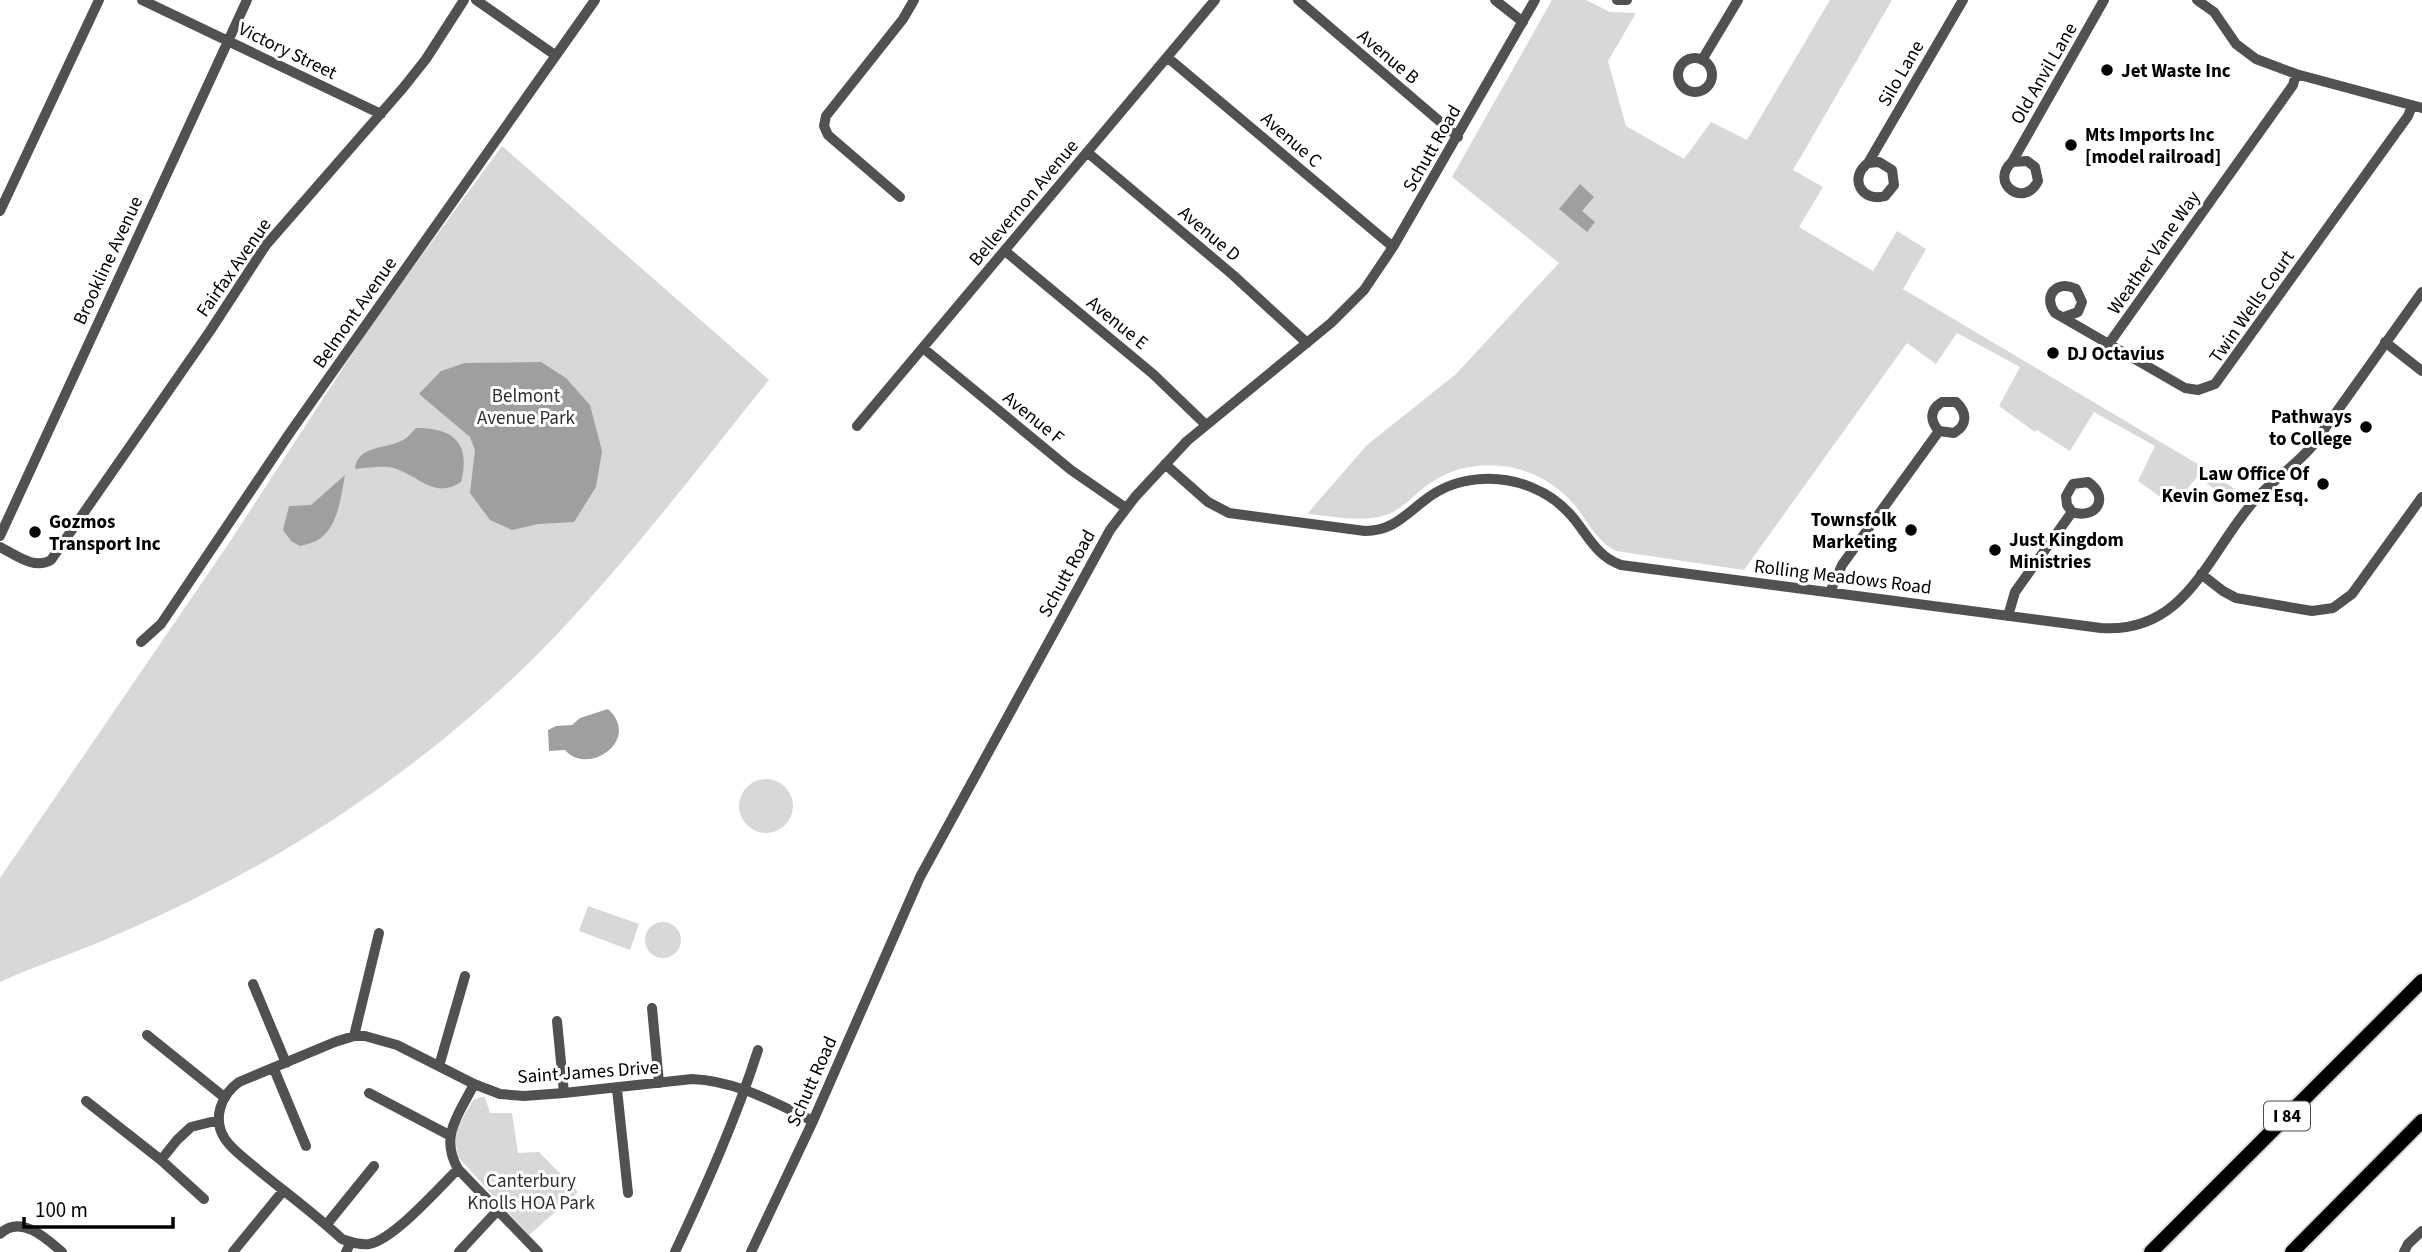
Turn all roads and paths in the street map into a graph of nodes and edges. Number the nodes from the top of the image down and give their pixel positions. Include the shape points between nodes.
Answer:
1 (99, 0) edge
2 (142, 0) edge
3 (247, 0) edge
4 (464, 0) edge
5 (476, 0) edge
6 (595, 0) edge
7 (914, 0) edge
8 (1214, 0) edge
9 (1298, 0) edge
10 (1495, 0) edge
11 (1535, 0) edge
12 (1617, 0) edge
13 (1627, 0) edge
14 (1738, 0) edge
15 (1963, 0) edge
16 (2104, 0) edge
17 (2197, 0) edge
18 (1523, 22) junction
19 (228, 40) junction
20 (555, 55) junction
21 (1167, 57) junction
22 (1702, 60) dead end
23 (2296, 74) junction
24 (2417, 107) edge
25 (381, 114) junction
26 (1458, 137) junction
27 (1087, 152) junction
28 (2012, 162) dead end
29 (1868, 163) dead end
30 (900, 197) dead end
31 (0, 211) edge
32 (1393, 247) junction
33 (1005, 251) junction
34 (2422, 292) edge
35 (2064, 317) dead end
36 (2385, 342) junction
37 (1307, 343) junction
38 (2108, 345) junction
39 (923, 348) junction
40 (2422, 371) edge
41 (1205, 424) junction
42 (857, 426) dead end
43 (1939, 431) dead end
44 (1165, 464) junction
45 (2422, 497) edge
46 (1126, 508) junction
47 (2072, 512) dead end
48 (0, 536) edge
49 (0, 547) edge
50 (2201, 574) junction
51 (1830, 592) junction
52 (2008, 616) junction
53 (141, 642) dead end
54 (379, 933) dead end
55 (465, 976) dead end
56 (2422, 981) edge
57 (253, 984) dead end
58 (652, 1008) dead end
59 (558, 1021) dead end
60 (147, 1035) dead end
61 (354, 1037) junction
62 (758, 1050) dead end
63 (286, 1063) junction
64 (439, 1066) junction
65 (274, 1069) junction
66 (659, 1083) junction
67 (474, 1084) junction
68 (617, 1089) junction
69 (746, 1089) junction
70 (369, 1093) dead end
71 (564, 1093) junction
72 (223, 1097) junction
73 (86, 1101) dead end
74 (219, 1120) junction
75 (813, 1121) junction
76 (2422, 1121) edge
77 (449, 1135) junction
78 (306, 1146) dead end
79 (161, 1160) junction
80 (374, 1166) dead end
81 (458, 1169) junction
82 (283, 1191) junction
83 (628, 1193) dead end
84 (204, 1199) dead end
85 (498, 1210) junction
86 (327, 1224) junction
87 (2422, 1231) edge
88 (0, 1234) edge
89 (349, 1247) edge
90 (62, 1252) edge
91 (233, 1252) edge
92 (459, 1252) edge
93 (538, 1252) edge
94 (675, 1252) edge
95 (751, 1252) edge
96 (2151, 1252) edge
97 (2292, 1252) edge
98 (2404, 1252) edge

1 - 31 street
2 - 19 street, Victory Street
3 - 19 street, Brookline Avenue
4 - 25 street, Fairfax Avenue via 426,59
5 - 20 street
6 - 20 street, Belmont Avenue
7 - 30 street via 826,116 824,126 828,135
8 - 21 street, Bellevernon Avenue
9 - 26 street, Avenue B
10 - 18 street
11 - 18 street, Schutt Road
12 - 13 street
14 - 22 street
15 - 29 street, Silo Lane
16 - 28 street, Old Anvil Lane
17 - 23 street via 2214,12 2242,50
18 - 26 street, Schutt Road
19 - 25 street, Victory Street
19 - 48 street, Brookline Avenue
20 - 53 street, Belmont Avenue via 161,624
21 - 27 street, Bellevernon Avenue
21 - 32 street, Avenue C
23 - 24 street
23 - 38 street, Weather Vane Way via 2266,124
24 - 38 street, Twin Wells Court via 2215,384 2198,390 2185,388
25 - 49 street, Fairfax Avenue via 266,245 51,560 34,564
26 - 32 street, Schutt Road
27 - 33 street, Bellevernon Avenue
27 - 37 street, Avenue D
32 - 37 street, Schutt Road via 1354,302
33 - 39 street, Bellevernon Avenue
33 - 41 street, Avenue E via 1153,374
34 - 36 street, Rolling Meadows Road
35 - 38 street, Twin Wells Court
36 - 40 street
36 - 50 street, Rolling Meadows Road via 2313,445 2252,503
37 - 41 street, Schutt Road
39 - 42 street, Bellevernon Avenue
39 - 46 street, Avenue F via 1071,470
41 - 44 street, Schutt Road
43 - 51 street via 1842,565
44 - 46 street, Schutt Road
44 - 51 street, Rolling Meadows Road via 1208,502 1229,513 1364,531 1392,526 1451,485 1479,479 1509,481 1537,489 1559,503 1598,551 1621,565
45 - 50 street via 2352,594 2333,608 2312,611 2236,598
46 - 75 street, Schutt Road via 1082,578 920,877
47 - 52 street via 2015,592
50 - 52 street, Rolling Meadows Road via 2171,609 2130,628
51 - 52 street, Rolling Meadows Road
54 - 61 street
55 - 64 street
56 - 96 highway, I 84
57 - 63 street
58 - 66 street
59 - 71 street
60 - 72 street
61 - 63 street
61 - 64 street, Saint James Drive via 397,1045
62 - 69 street
63 - 65 street
64 - 67 street, Saint James Drive
65 - 72 street via 239,1082
65 - 78 street
66 - 68 street, Saint James Drive
66 - 69 street, Saint James Drive via 708,1079
67 - 71 street, Saint James Drive via 500,1094
67 - 77 street
68 - 71 street, Saint James Drive
68 - 83 street
69 - 75 street, Saint James Drive
69 - 94 street
70 - 77 street
72 - 74 street
73 - 79 street
74 - 79 street via 191,1127
74 - 82 street via 224,1138
75 - 95 street, Schutt Road
76 - 97 highway
77 - 81 street
79 - 84 street
80 - 86 street
81 - 85 street
81 - 89 street via 389,1236
82 - 86 street
82 - 91 street
85 - 92 street
85 - 93 street
86 - 89 street
87 - 98 street
88 - 90 street via 19,1226 31,1229

